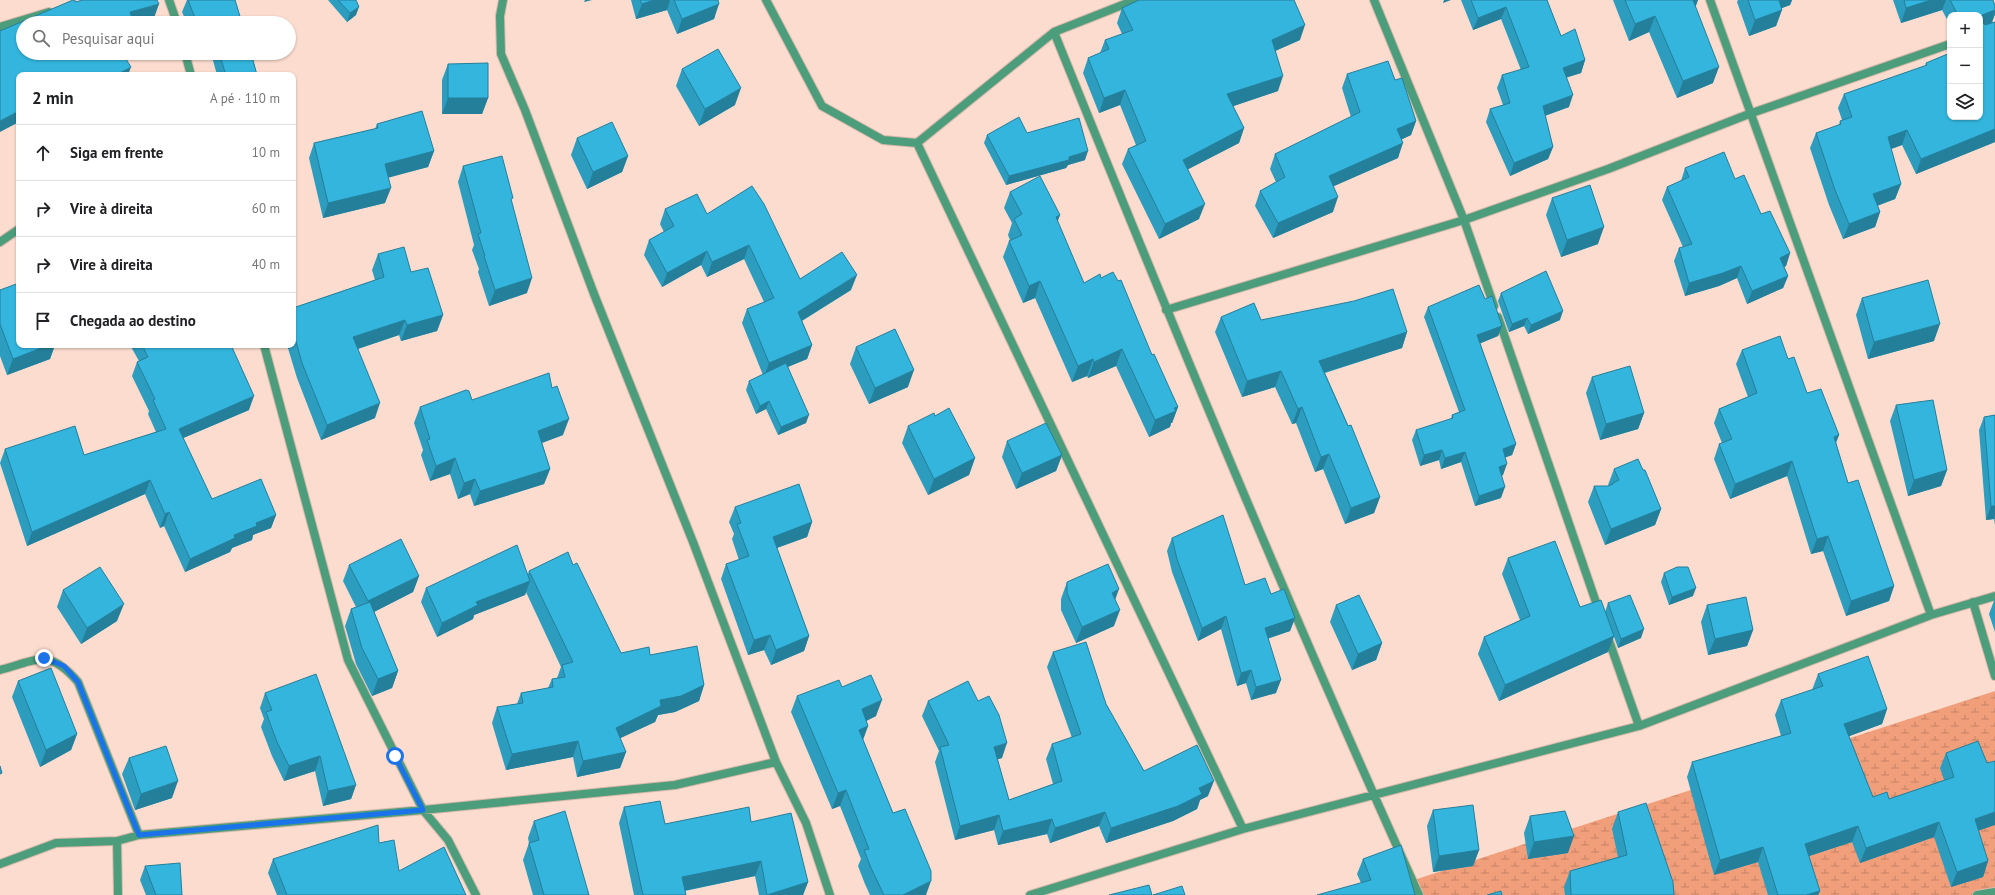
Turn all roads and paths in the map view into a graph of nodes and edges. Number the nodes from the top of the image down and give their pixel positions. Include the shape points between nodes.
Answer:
1 (169, 0) edge
2 (503, 0) edge
3 (766, 0) edge
4 (1135, 0) edge
5 (1374, 0) edge
6 (1710, 0) edge
7 (56, 9) edge
8 (34, 16) edge
9 (175, 16) edge
10 (16, 22) edge
11 (0, 27) edge
12 (1054, 32) junction
13 (1947, 45) edge
14 (187, 60) edge
15 (190, 72) edge
16 (1749, 114) junction
17 (917, 143) junction
18 (1464, 220) junction
19 (16, 230) edge
20 (0, 242) edge
21 (1166, 310) junction
22 (265, 348) edge
23 (1995, 596) edge
24 (1973, 602) junction
25 (1931, 615) junction
26 (0, 670) edge
27 (1995, 676) edge
28 (1639, 726) junction
29 (776, 762) junction
30 (1374, 795) junction
31 (423, 810) junction
32 (1243, 829) junction
33 (139, 835) junction
34 (117, 841) junction
35 (0, 864) edge
36 (1995, 892) edge
37 (118, 895) edge
38 (476, 895) edge
39 (830, 895) edge
40 (1030, 895) edge
41 (1419, 895) edge
42 (1977, 895) edge

1 - 9 street
2 - 29 street via 500,16 501,54 526,110 594,294 693,542
3 - 17 street via 822,106 883,140
4 - 12 street
5 - 18 street
6 - 16 street
7 - 8 street
10 - 11 street
12 - 17 street
12 - 21 street
13 - 16 street
14 - 15 street
16 - 18 street via 1608,169
16 - 25 street
17 - 32 street
18 - 21 street
18 - 28 street
19 - 20 street
21 - 30 street
22 - 31 street via 348,660
23 - 24 street
24 - 25 street
24 - 27 street
25 - 28 street
26 - 33 street via 44,658 64,666 69,671 78,682
28 - 30 street
29 - 31 street via 675,785
29 - 39 street via 806,823
30 - 32 street
30 - 41 street
31 - 33 street
31 - 38 street via 448,840
32 - 40 street
33 - 34 street
34 - 35 street via 56,843
34 - 37 street
36 - 42 street

